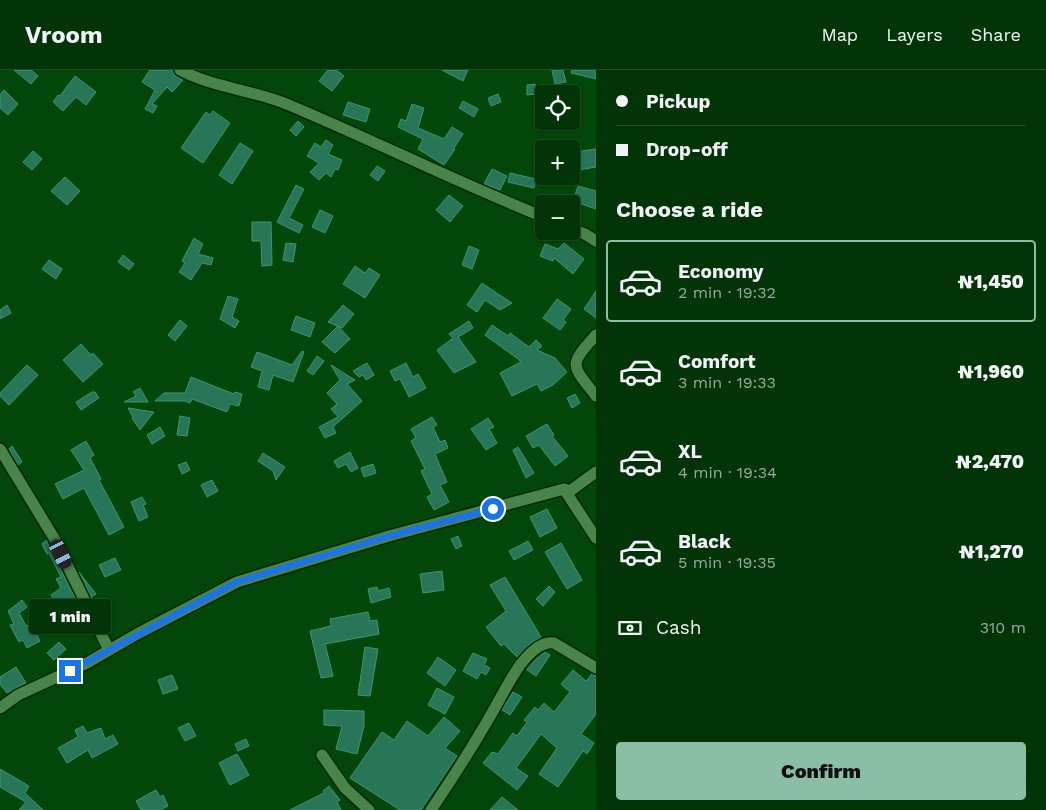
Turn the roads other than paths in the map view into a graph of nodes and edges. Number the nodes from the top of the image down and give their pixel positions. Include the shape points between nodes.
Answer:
1 (180, 70) edge
2 (535, 214) edge
3 (580, 232) edge
4 (596, 241) edge
5 (596, 335) edge
6 (596, 396) edge
7 (0, 449) edge
8 (596, 472) edge
9 (564, 489) junction
10 (596, 538) edge
11 (110, 650) junction
12 (596, 668) edge
13 (0, 708) edge
14 (322, 755) dead end
15 (369, 810) edge
16 (431, 810) edge

1 - 2 street via 196,78 287,104
3 - 4 street
5 - 6 street via 578,355 576,363 577,372
7 - 11 street via 54,538
8 - 9 street via 570,491
9 - 10 street
9 - 11 street via 389,536 237,582
11 - 13 street via 18,695
12 - 16 street via 554,643 542,644 521,664 465,760
14 - 15 street via 345,788

